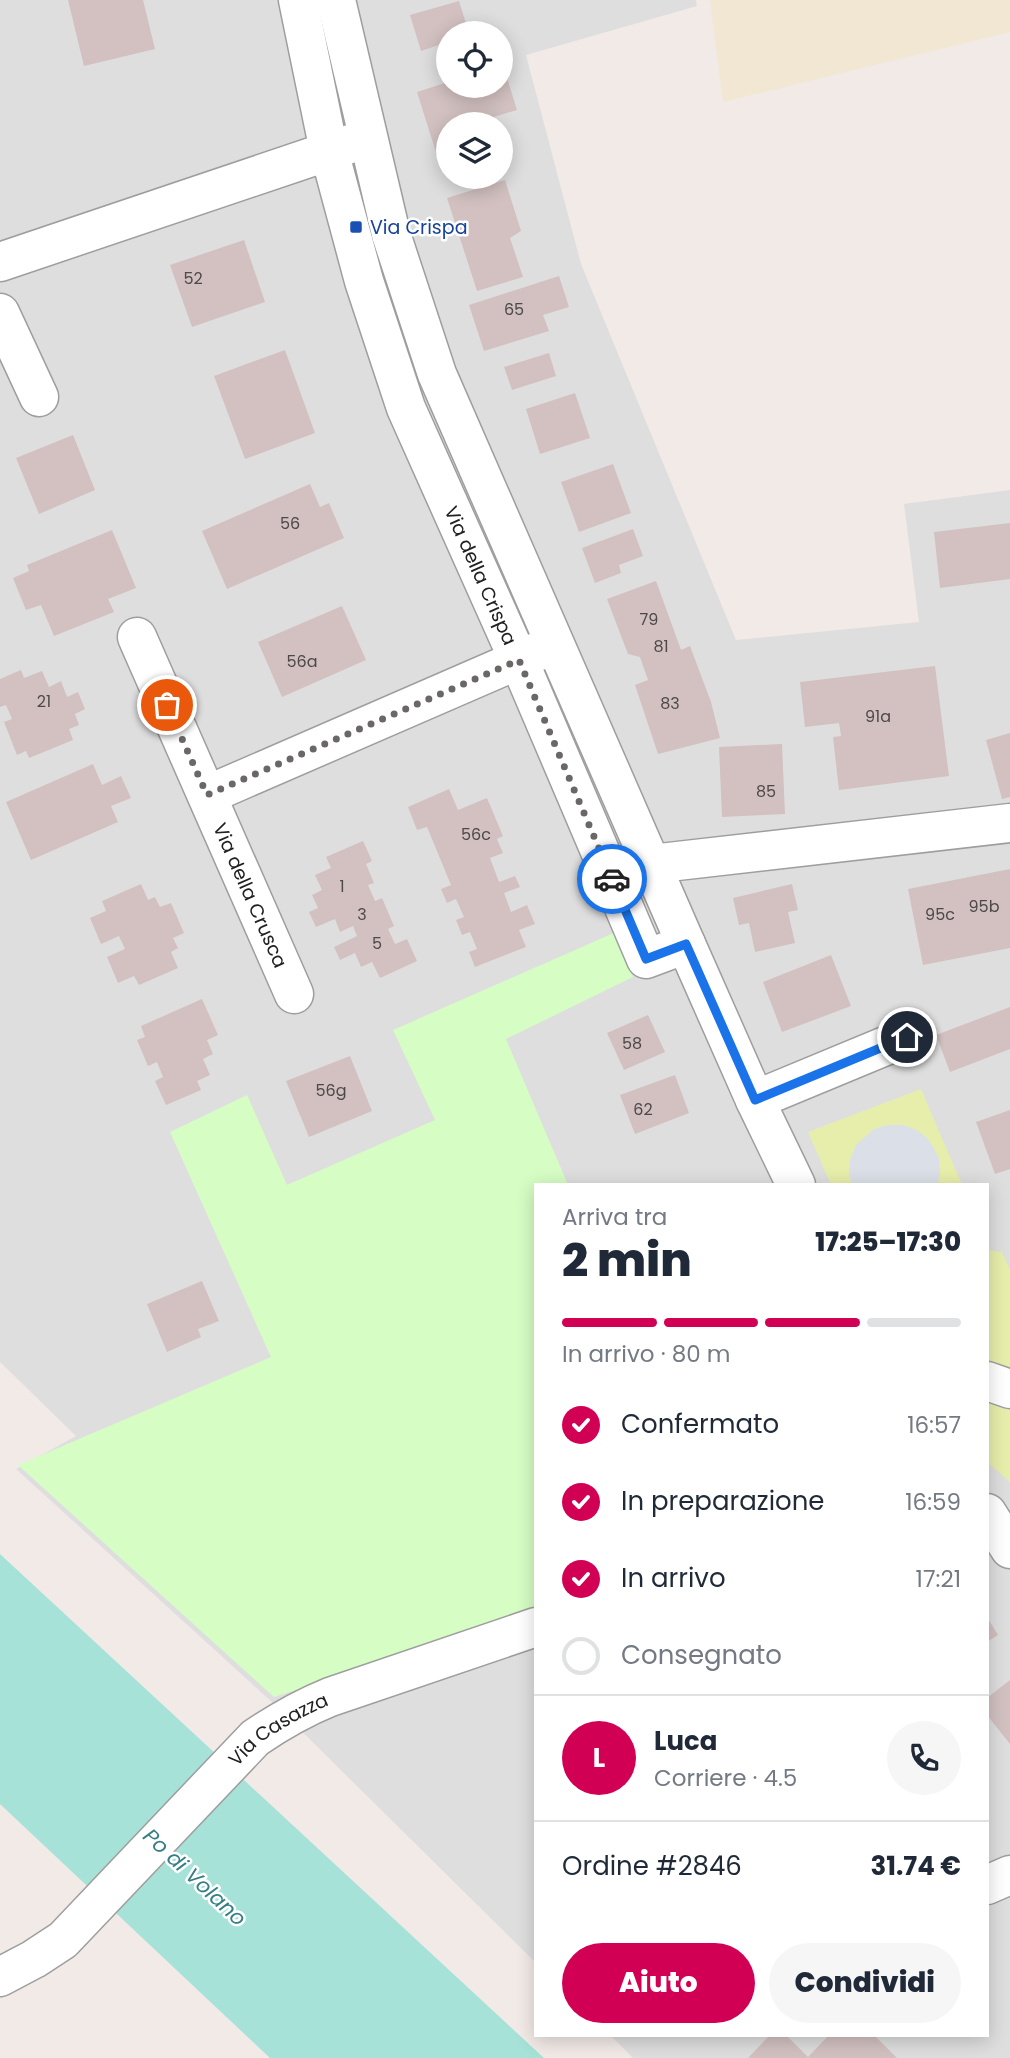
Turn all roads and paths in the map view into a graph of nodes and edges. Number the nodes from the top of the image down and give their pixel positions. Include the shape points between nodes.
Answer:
1 (318, 6) edge
2 (368, 138) junction
3 (329, 151) junction
4 (0, 262) edge
5 (402, 267) junction
6 (364, 281) junction
7 (0, 313) edge
8 (39, 397) dead end
9 (453, 410) junction
10 (413, 425) junction
11 (137, 637) dead end
12 (555, 643) junction
13 (519, 660) junction
14 (207, 795) junction
15 (1010, 823) edge
16 (651, 864) junction
17 (613, 880) junction
18 (686, 944) junction
19 (294, 994) dead end
20 (907, 1037) dead end
21 (755, 1100) junction
22 (795, 1183) edge
23 (989, 1382) edge
24 (1010, 1389) edge
25 (534, 1628) edge
26 (1010, 1875) edge
27 (989, 1884) edge
28 (0, 1977) edge

1 - 2 street, Via della Crispa
1 - 3 street, Via della Crispa
2 - 3 street
2 - 5 street, Via della Crispa
3 - 4 street
3 - 6 street, Via della Crispa
5 - 6 street
5 - 9 street, Via della Crispa
6 - 10 street, Via della Crispa
7 - 8 street
9 - 10 street
9 - 12 street, Via della Crispa
10 - 13 street, Via della Crispa
11 - 14 street, Via della Crusca
12 - 13 street
12 - 16 street, Via della Crispa
13 - 14 street
13 - 17 street, Via della Crispa
14 - 19 street, Via della Crusca
15 - 16 street
16 - 17 street
16 - 18 street, Via della Crispa
17 - 18 street, Via della Crispa via 646,959
18 - 21 street, Via della Crispa
20 - 21 street
21 - 22 street, Via della Crispa
23 - 24 street
25 - 28 street, Via Casazza via 310,1705 255,1738 80,1924 46,1952
26 - 27 street

